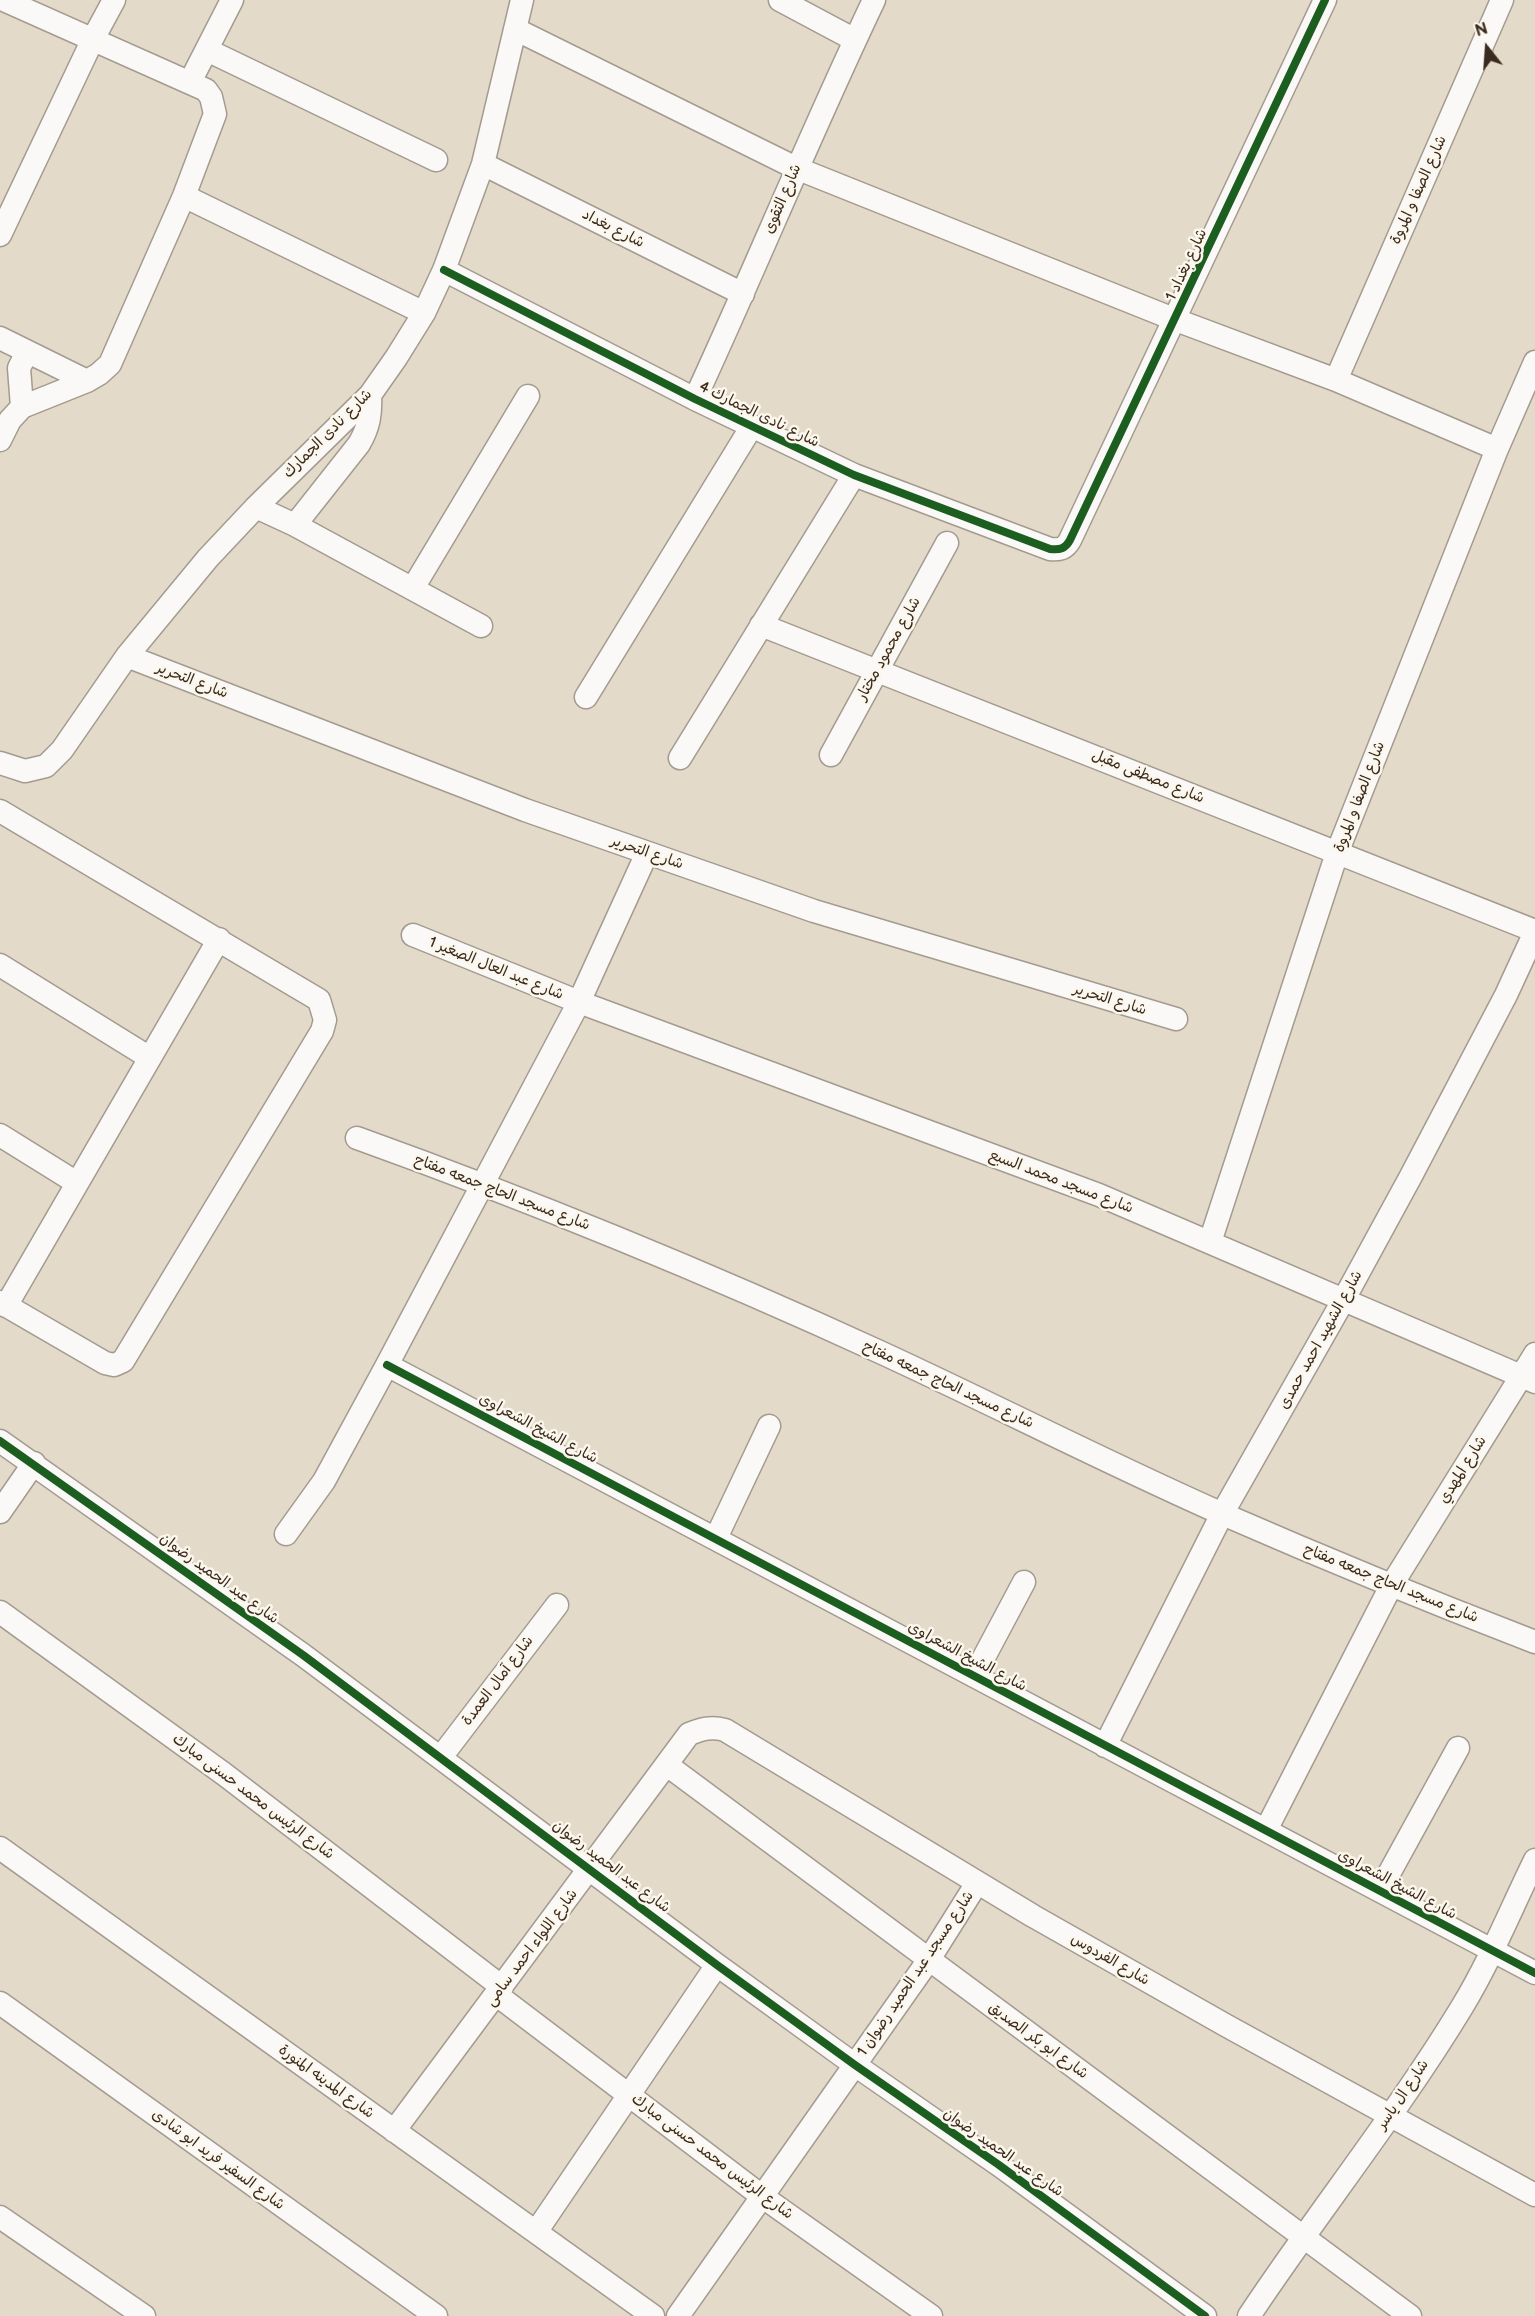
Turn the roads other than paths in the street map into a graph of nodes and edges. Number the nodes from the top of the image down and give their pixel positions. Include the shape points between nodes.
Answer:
1 (4, 0) edge
2 (114, 0) edge
3 (232, 0) edge
4 (522, 0) edge
5 (780, 0) edge
6 (874, 0) edge
7 (1325, 0) edge
8 (1502, 0) edge
9 (0, 8) edge
10 (515, 29) junction
11 (93, 39) junction
12 (855, 40) junction
13 (207, 50) junction
14 (190, 82) junction
15 (436, 160) dead end
16 (483, 164) junction
17 (796, 168) junction
18 (184, 195) junction
19 (0, 235) edge
20 (444, 270) junction
21 (743, 294) junction
22 (424, 313) junction
23 (1176, 320) junction
24 (0, 338) edge
25 (27, 352) junction
26 (1535, 362) edge
27 (1336, 380) junction
28 (87, 381) junction
29 (370, 395) junction
30 (528, 396) dead end
31 (695, 399) junction
32 (22, 407) junction
33 (752, 426) junction
34 (0, 440) edge
35 (1497, 449) junction
36 (854, 475) junction
37 (256, 507) junction
38 (295, 525) junction
39 (1070, 540) joint
40 (947, 543) dead end
41 (413, 588) junction
42 (761, 625) junction
43 (481, 626) dead end
44 (127, 656) junction
45 (878, 670) junction
46 (586, 697) dead end
47 (831, 755) dead end
48 (680, 758) dead end
49 (0, 763) edge
50 (0, 811) edge
51 (647, 853) junction
52 (1338, 853) junction
53 (1535, 932) edge
54 (413, 935) dead end
55 (219, 939) junction
56 (0, 965) edge
57 (579, 1002) junction
58 (1176, 1019) dead end
59 (150, 1058) junction
60 (0, 1135) edge
61 (357, 1138) dead end
62 (77, 1183) junction
63 (483, 1183) junction
64 (1210, 1242) junction
65 (1344, 1299) junction
66 (3, 1304) edge
67 (1535, 1354) edge
68 (387, 1365) junction
69 (1528, 1379) edge
70 (769, 1426) dead end
71 (0, 1441) edge
72 (34, 1463) junction
73 (0, 1512) edge
74 (1222, 1514) junction
75 (286, 1534) dead end
76 (716, 1538) junction
77 (1024, 1582) dead end
78 (1391, 1586) junction
79 (557, 1605) dead end
80 (0, 1612) edge
81 (1535, 1642) edge
82 (974, 1676) junction
83 (689, 1734) joint
84 (1105, 1746) junction
85 (1458, 1748) dead end
86 (441, 1756) junction
87 (667, 1765) junction
88 (1266, 1830) junction
89 (0, 1848) edge
90 (1535, 1860) edge
91 (591, 1869) junction
92 (977, 1883) junction
93 (1380, 1890) junction
94 (1491, 1951) junction
95 (928, 1961) junction
96 (717, 1965) junction
97 (1535, 1973) edge
98 (499, 1991) junction
99 (0, 2003) edge
100 (855, 2065) junction
101 (630, 2096) junction
102 (1390, 2116) junction
103 (394, 2131) junction
104 (1535, 2195) edge
105 (762, 2197) junction
106 (0, 2217) edge
107 (536, 2232) junction
108 (1303, 2236) junction
109 (144, 2316) edge
110 (436, 2316) edge
111 (653, 2316) edge
112 (678, 2316) edge
113 (931, 2316) edge
114 (1205, 2316) edge
115 (1249, 2316) edge
116 (1410, 2316) edge

1 - 9 street
1 - 11 street
2 - 11 street
3 - 13 street
4 - 10 street, شارع نادى الجمارك
5 - 12 street
6 - 12 street, شارع التقوى
7 - 23 street, شارع بغداد 1
8 - 27 street, شارع الصفا و المروة
10 - 16 street, شارع نادى الجمارك
10 - 17 street
11 - 14 street
11 - 19 street
12 - 17 street, شارع التقوى
13 - 14 street
13 - 15 street
14 - 18 street via 206,90 215,114
16 - 20 street, شارع نادى الجمارك
16 - 21 street, شارع بغداد
17 - 21 street, شارع التقوى
17 - 23 street
18 - 22 street
18 - 28 street via 117,351 105,369
20 - 22 street, شارع نادى الجمارك
20 - 31 street, شارع نادى الجمارك 4
21 - 31 street, شارع التقوى
22 - 29 street, شارع نادى الجمارك
23 - 27 street
23 - 39 street, شارع بغداد 1
24 - 25 street
25 - 28 street
25 - 32 street via 19,368
26 - 35 street, شارع الصفا و المروة
27 - 35 street
28 - 32 street
29 - 37 street, شارع نادى الجمارك
29 - 38 street via 371,415 359,444
30 - 41 street
31 - 33 street, شارع نادى الجمارك 4
32 - 34 street
33 - 36 street, شارع نادى الجمارك 4
33 - 46 street
35 - 52 street, شارع الصفا و المروة
36 - 39 street, شارع نادى الجمارك 4 via 1050,549 1065,547
36 - 42 street
37 - 38 street
37 - 44 street, شارع نادى الجمارك
38 - 41 street
40 - 45 street, شارع محمود مختار
41 - 43 street
42 - 45 street, شارع مصطفى مقبل
42 - 48 street
44 - 49 street, شارع نادى الجمارك via 62,750 46,766 25,771
44 - 51 street, شارع التحرير via 525,810
45 - 47 street, شارع محمود مختار
45 - 52 street, شارع مصطفى مقبل
50 - 55 street
51 - 57 street
51 - 58 street, شارع التحرير via 814,911
52 - 53 street, شارع مصطفى مقبل
52 - 64 street, شارع الصفا و المروة
53 - 65 street, شارع الشهيد احمد حمدى via 1506,995
54 - 57 street, شارع عبد العال الصغير 1
55 - 59 street
55 - 66 street via 319,1000 325,1020 322,1031 123,1361 105,1364
56 - 59 street
57 - 63 street
57 - 64 street, شارع مسجد محمد السبع via 1099,1195
59 - 62 street
60 - 62 street
61 - 63 street, شارع مسجد الحاج جمعه مفتاح
62 - 66 street
63 - 68 street
63 - 74 street, شارع مسجد الحاج جمعه مفتاح via 882,1353
64 - 65 street, شارع مسجد محمد السبع
65 - 69 street, شارع مسجد محمد السبع
65 - 74 street, شارع الشهيد احمد حمدى
67 - 69 street, شارع المهدي
68 - 75 street via 324,1481
68 - 76 street, شارع الشيخ الشعراوى
69 - 78 street, شارع المهدي
70 - 76 street
71 - 72 street, شارع عبد الحميد رضوان
72 - 73 street
72 - 86 street, شارع عبد الحميد رضوان
74 - 78 street, شارع مسجد الحاج جمعه مفتاح
74 - 84 street, شارع الشهيد احمد حمدى
76 - 82 street, شارع الشيخ الشعراوى
77 - 82 street
78 - 81 street, شارع مسجد الحاج جمعه مفتاح
78 - 88 street
79 - 86 street, شارع آمال العمدة
80 - 98 street, شارع الرئيس محمد حسنى مبارك via 224,1774
82 - 84 street, شارع الشيخ الشعراوى
83 - 87 street, شارع اللواء احمد سامى
83 - 92 street, شارع الفردوس via 703,1728 725,1730
84 - 88 street, شارع الشيخ الشعراوى
85 - 93 street
86 - 91 street, شارع عبد الحميد رضوان
87 - 91 street, شارع اللواء احمد سامى
87 - 95 street, شارع ابو بكر الصديق
88 - 93 street, شارع الشيخ الشعراوى
89 - 103 street, شارع المدينه المنورة
90 - 94 street, شارع ال ياسر
91 - 96 street, شارع عبد الحميد رضوان
91 - 98 street, شارع اللواء احمد سامى
92 - 95 street, شارع مسجد عبد الحميد رضوان 1
92 - 102 street, شارع الفردوس
93 - 94 street, شارع الشيخ الشعراوى
94 - 97 street, شارع الشيخ الشعراوى
94 - 102 street, شارع ال ياسر via 1462,2006
95 - 100 street, شارع مسجد عبد الحميد رضوان 1
95 - 108 street, شارع ابو بكر الصديق
96 - 100 street, شارع عبد الحميد رضوان
96 - 101 street
98 - 101 street, شارع الرئيس محمد حسنى مبارك
98 - 103 street, شارع اللواء احمد سامى
99 - 110 street, شارع السفير فريد ابو شادى
100 - 105 street, شارع مسجد عبد الحميد رضوان 1
100 - 114 street, شارع عبد الحميد رضوان
101 - 105 street, شارع الرئيس محمد حسنى مبارك
101 - 107 street
102 - 104 street, شارع الفردوس
102 - 108 street, شارع ال ياسر
103 - 107 street, شارع المدينه المنورة
105 - 112 street, شارع مسجد عبد الحميد رضوان 1
105 - 113 street, شارع الرئيس محمد حسنى مبارك
106 - 109 street
107 - 111 street, شارع المدينه المنورة
108 - 115 street, شارع ال ياسر
108 - 116 street, شارع ابو بكر الصديق

